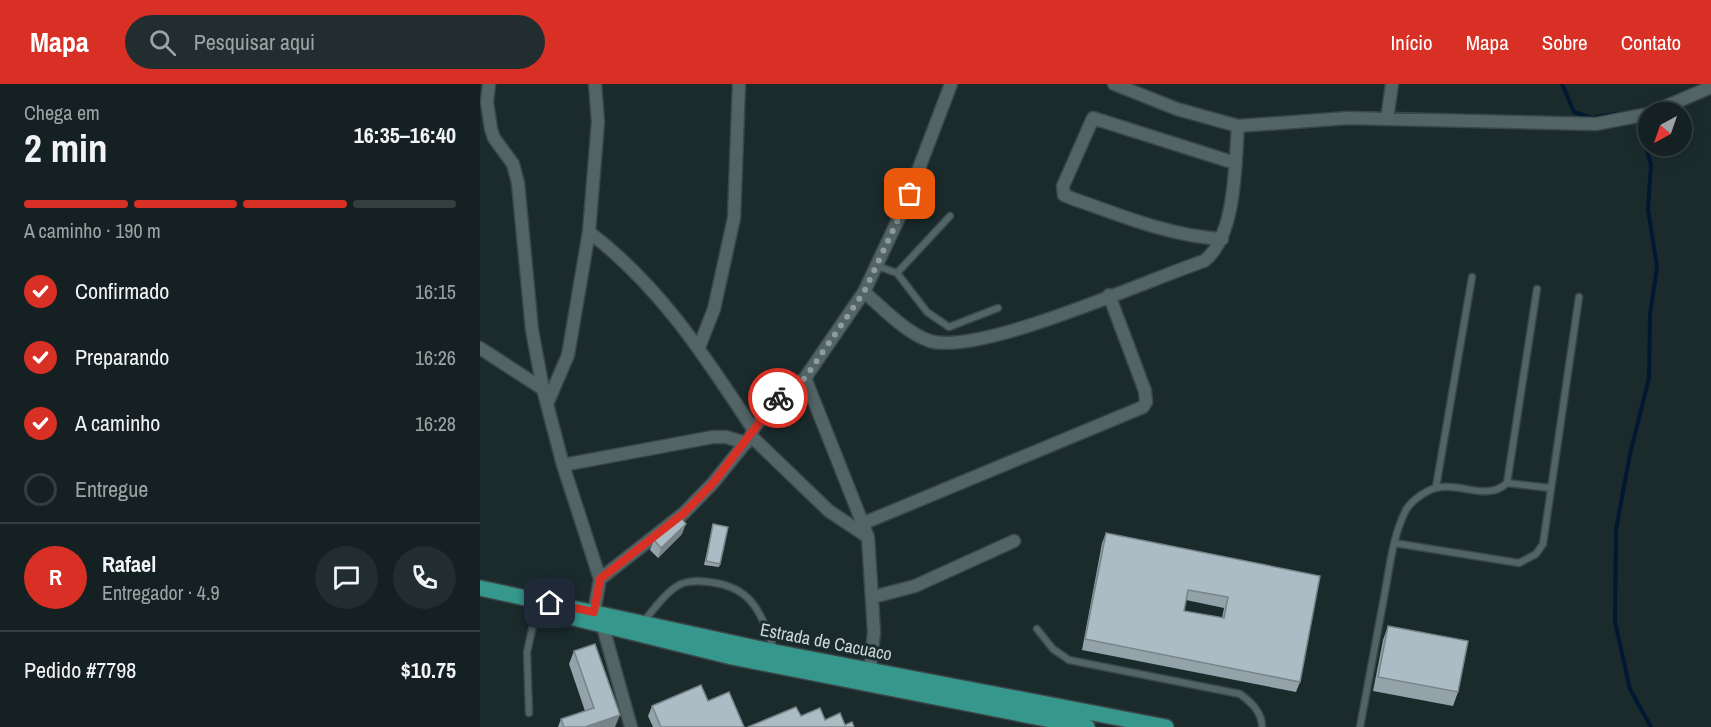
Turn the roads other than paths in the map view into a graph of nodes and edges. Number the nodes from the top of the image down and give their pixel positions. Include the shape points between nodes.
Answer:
1 (489, 84) edge
2 (595, 84) edge
3 (739, 84) edge
4 (951, 84) edge
5 (1114, 84) edge
6 (1392, 84) edge
7 (1711, 87) edge
8 (1676, 102) edge
9 (1638, 116) edge
10 (1387, 119) junction
11 (1238, 126) junction
12 (1235, 163) junction
13 (950, 216) dead end
14 (589, 232) junction
15 (1222, 239) junction
16 (877, 266) junction
17 (897, 273) junction
18 (1472, 277) dead end
19 (1537, 289) dead end
20 (864, 292) junction
21 (1109, 295) junction
22 (1579, 297) dead end
23 (998, 308) dead end
24 (699, 347) junction
25 (480, 348) edge
26 (805, 378) junction
27 (543, 388) junction
28 (547, 404) junction
29 (750, 436) junction
30 (563, 465) junction
31 (1507, 483) junction
32 (1436, 487) junction
33 (1551, 488) junction
34 (864, 523) junction
35 (868, 537) junction
36 (1014, 541) dead end
37 (1394, 543) junction
38 (600, 579) junction
39 (480, 588) edge
40 (480, 597) edge
41 (873, 597) junction
42 (537, 608) junction
43 (594, 612) junction
44 (642, 623) junction
45 (603, 627) junction
46 (1037, 629) dead end
47 (775, 652) junction
48 (870, 671) junction
49 (529, 712) dead end
50 (631, 727) edge
51 (1087, 727) edge
52 (1166, 727) edge
53 (1262, 727) edge
54 (1360, 727) edge

1 - 27 street via 491,129 513,164 518,183 532,330
2 - 14 street via 598,122
3 - 24 street via 734,218 714,309
4 - 16 street via 905,206
5 - 11 street via 1178,109
6 - 10 street
7 - 8 street
9 - 10 street via 1581,125
10 - 11 street via 1291,120
11 - 12 street
12 - 15 street
12 - 15 street via 1093,118 1062,191 1071,198 1149,225 1190,237
13 - 17 lane
14 - 24 street via 642,277
14 - 28 street via 568,355
15 - 21 street via 1204,261
16 - 17 lane
16 - 20 street
17 - 23 lane via 927,312 949,327
18 - 32 lane
19 - 31 lane
20 - 21 street via 917,334 945,343 1009,332
20 - 26 street
21 - 34 street via 1145,391 1143,407
22 - 33 lane
24 - 29 street
25 - 27 street
26 - 29 street via 776,400
26 - 34 street
27 - 28 street
28 - 30 street
29 - 30 street via 713,437
29 - 35 street via 829,511
29 - 38 street via 684,513
30 - 38 street
31 - 32 lane via 1499,490 1487,492
31 - 33 lane
32 - 37 lane via 1406,509
33 - 37 lane via 1543,544 1529,559 1519,562
34 - 35 street
35 - 41 street
36 - 41 street via 915,586
37 - 54 lane
38 - 43 street
39 - 43 main road, Estrada de Cacuaco
40 - 42 main road, Estrada de Cacuaco
41 - 48 street via 874,651
42 - 45 main road, Estrada de Cacuaco
42 - 49 lane via 527,652
43 - 44 main road, Estrada de Cacuaco
44 - 47 main road, Estrada de Cacuaco
44 - 47 lane via 683,583 717,583 739,591 753,603
45 - 50 street
45 - 51 main road, Estrada de Cacuaco via 732,657
46 - 53 lane via 1053,649 1069,660 1240,694 1255,707
47 - 48 main road, Estrada de Cacuaco
48 - 52 main road, Estrada de Cacuaco

